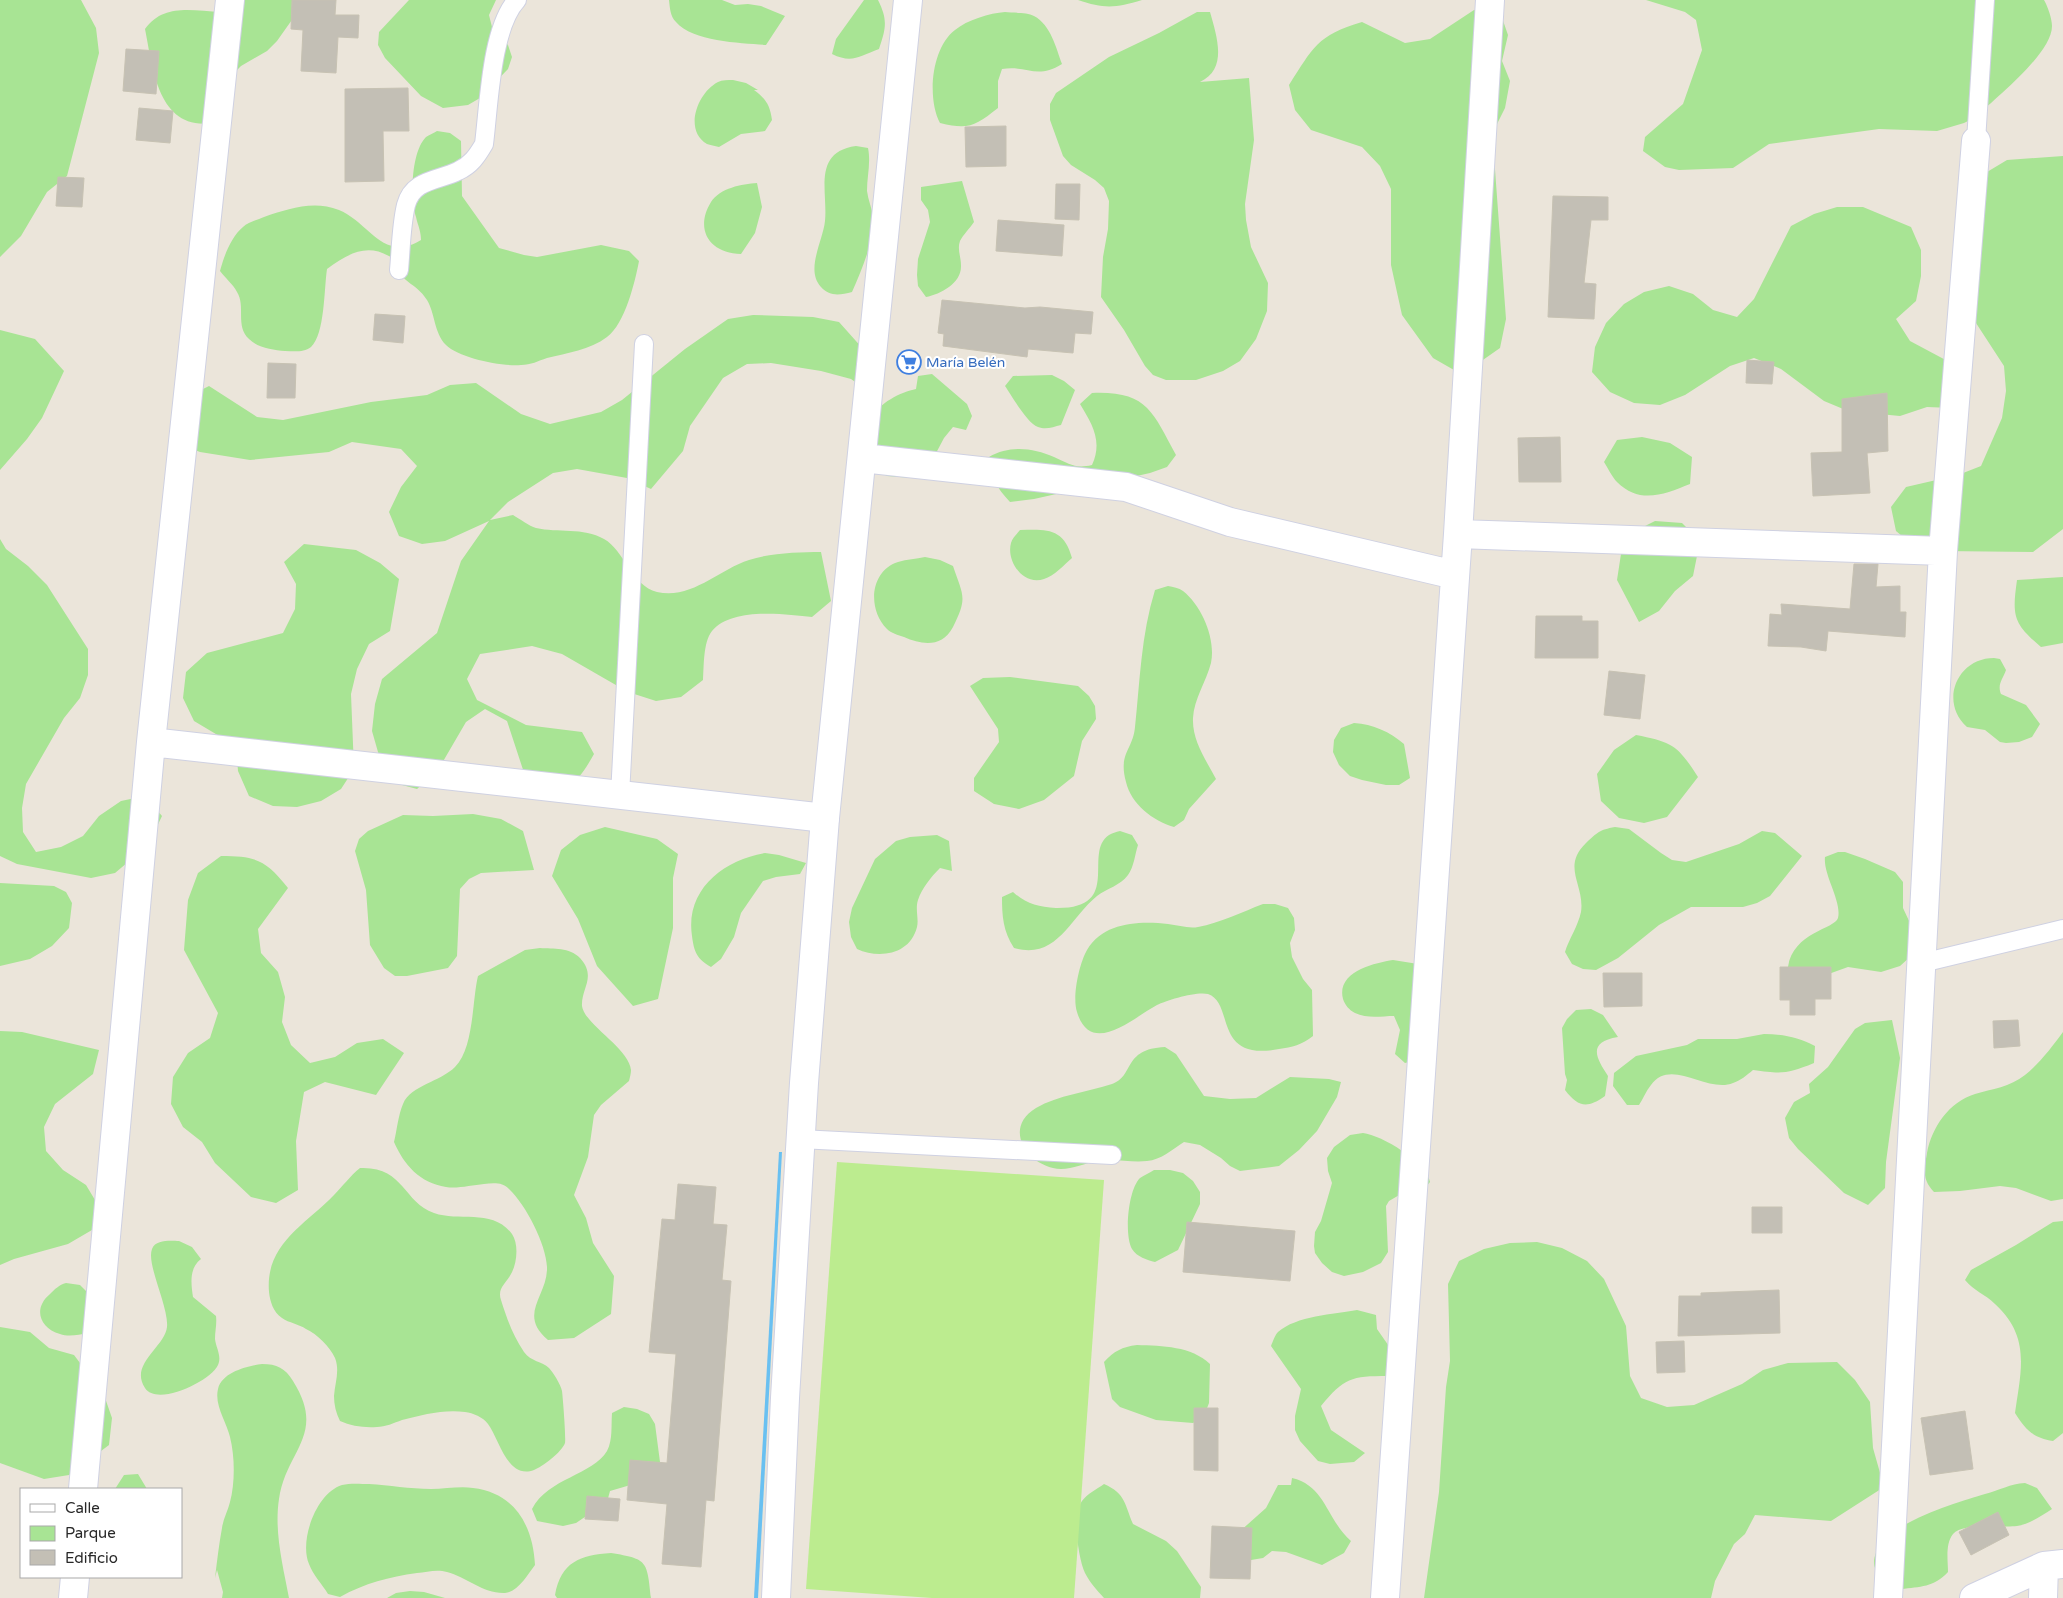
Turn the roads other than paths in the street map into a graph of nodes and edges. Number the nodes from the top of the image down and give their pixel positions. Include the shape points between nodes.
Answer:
1 (230, 0) edge
2 (517, 0) edge
3 (908, 0) edge
4 (1490, 0) edge
5 (1985, 0) edge
6 (1976, 142) joint
7 (399, 270) dead end
8 (644, 344) dead end
9 (862, 458) junction
10 (1458, 534) junction
11 (1944, 551) junction
12 (1455, 575) junction
13 (151, 742) junction
14 (620, 795) junction
15 (826, 818) junction
16 (2063, 930) edge
17 (1922, 963) junction
18 (800, 1139) junction
19 (1112, 1155) dead end
20 (83, 1488) edge
21 (2054, 1565) edge
22 (75, 1578) edge
23 (73, 1598) edge
24 (776, 1598) edge
25 (1385, 1598) edge
26 (1888, 1598) edge
27 (1974, 1598) edge
28 (2042, 1598) edge

1 - 13 street
2 - 7 lane via 502,22 497,40 484,144 476,159 458,172 414,188 406,204
3 - 9 street
4 - 10 street
5 - 6 lane
6 - 11 street
8 - 14 lane
9 - 12 street via 1126,486 1230,522
9 - 15 street
10 - 11 street
10 - 12 street
11 - 17 street
12 - 25 street
13 - 14 street
13 - 20 street
14 - 15 street
15 - 18 street
16 - 17 lane
17 - 26 street
18 - 19 lane
18 - 24 street
21 - 27 street
21 - 28 street
22 - 23 street

